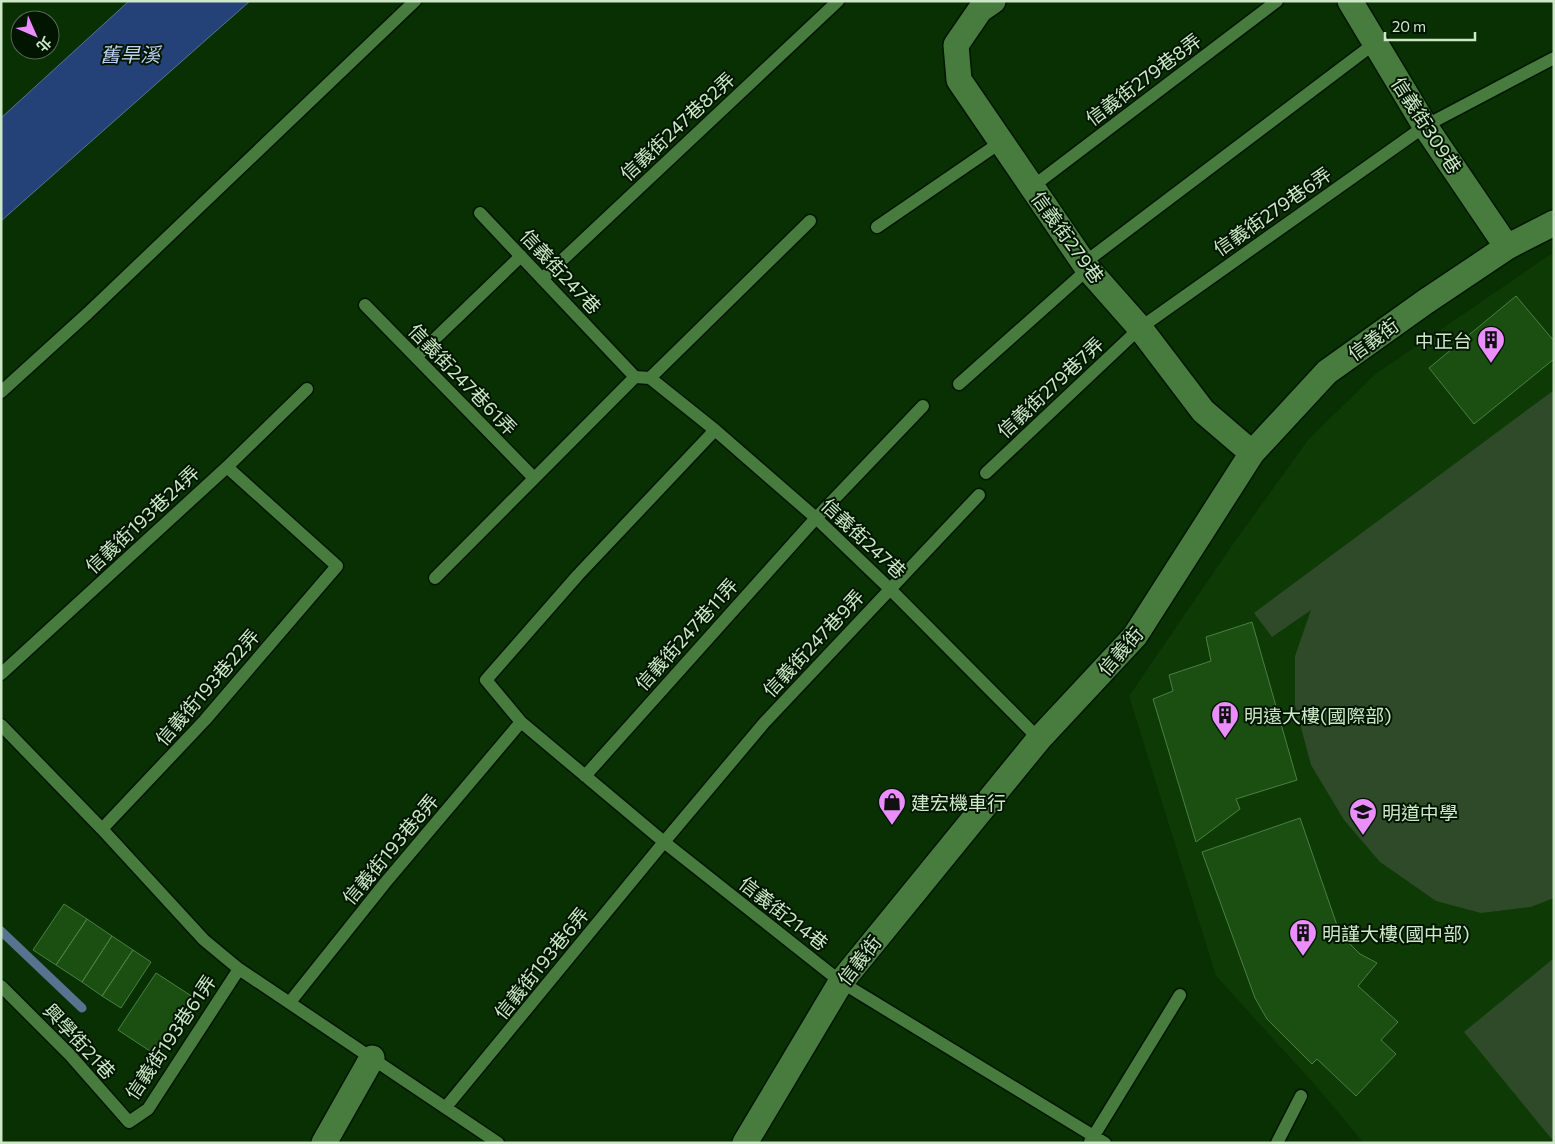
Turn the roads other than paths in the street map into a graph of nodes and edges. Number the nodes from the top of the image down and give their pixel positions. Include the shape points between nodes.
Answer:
1 (415, 1) edge
2 (838, 1) edge
3 (993, 1) edge
4 (1277, 1) edge
5 (1350, 1) edge
6 (1376, 43) junction
7 (1554, 58) edge
8 (1425, 126) junction
9 (1001, 142) junction
10 (1032, 187) junction
11 (480, 213) dead end
12 (810, 221) dead end
13 (1554, 223) edge
14 (877, 227) dead end
15 (1507, 247) junction
16 (521, 256) junction
17 (1086, 266) junction
18 (542, 279) junction
19 (365, 305) dead end
20 (1140, 328) junction
21 (416, 357) junction
22 (635, 377) junction
23 (650, 378) junction
24 (959, 384) dead end
25 (307, 389) dead end
26 (1, 392) edge
27 (923, 406) dead end
28 (715, 430) junction
29 (1252, 453) junction
30 (227, 467) junction
31 (986, 473) dead end
32 (534, 478) junction
33 (979, 495) dead end
34 (816, 518) junction
35 (435, 578) dead end
36 (890, 589) junction
37 (1, 674) edge
38 (521, 722) junction
39 (1, 725) edge
40 (1039, 739) junction
41 (585, 776) junction
42 (102, 829) junction
43 (664, 842) junction
44 (239, 970) junction
45 (841, 982) junction
46 (1, 986) edge
47 (1180, 995) dead end
48 (290, 1002) junction
49 (372, 1058) junction
50 (1301, 1096) dead end
51 (446, 1107) junction
52 (129, 1122) joint
53 (1092, 1139) edge
54 (324, 1143) edge
55 (498, 1143) edge
56 (745, 1143) edge
57 (1106, 1143) edge
58 (1277, 1143) edge

1 - 26 lane
2 - 18 lane, 信義街247巷82弄
3 - 9 street, 信義街279巷 via 980,10 956,45 959,80
4 - 10 lane, 信義街279巷8弄
5 - 6 street, 信義街309巷
6 - 8 street, 信義街309巷
6 - 17 lane
7 - 8 lane, 信義街279巷6弄
8 - 15 street, 信義街309巷
8 - 20 lane, 信義街279巷6弄
9 - 10 street, 信義街279巷
9 - 14 lane
10 - 17 street, 信義街279巷
11 - 16 lane, 信義街247巷
12 - 23 lane
13 - 15 street, 信義街
15 - 29 street, 信義街 via 1327,372
16 - 18 lane, 信義街247巷
16 - 21 lane
17 - 20 street, 信義街279巷
17 - 24 lane
18 - 22 lane, 信義街247巷
19 - 21 lane, 信義街247巷61弄
20 - 29 street, 信義街279巷 via 1204,411
20 - 31 lane, 信義街279巷7弄
21 - 32 lane, 信義街247巷61弄
22 - 23 lane
22 - 32 lane
23 - 28 lane, 信義街247巷
25 - 30 lane, 信義街193巷24弄
27 - 34 lane, 信義街247巷11弄
28 - 34 lane, 信義街247巷
28 - 38 lane, 信義街214巷 via 578,575 486,680
29 - 40 street, 信義街 via 1135,636
30 - 37 lane, 信義街193巷24弄
30 - 42 lane, 信義街193巷22弄 via 337,566 205,720
32 - 35 lane
33 - 36 lane, 信義街247巷9弄
34 - 36 lane, 信義街247巷
34 - 41 lane, 信義街247巷11弄
36 - 40 lane, 信義街247巷
36 - 43 lane, 信義街247巷9弄 via 764,723
38 - 41 lane, 信義街214巷
38 - 48 lane, 信義街193巷8弄
39 - 42 lane
40 - 45 street, 信義街
41 - 43 lane, 信義街214巷
42 - 44 lane via 204,940
43 - 45 lane, 信義街214巷
43 - 51 lane, 信義街193巷6弄
44 - 48 lane
44 - 52 lane, 信義街193巷61弄 via 148,1109
45 - 53 lane, 信義街214巷
45 - 56 street, 信義街
46 - 52 lane, 興學街21巷 via 70,1055
47 - 53 lane
48 - 49 lane
49 - 51 lane
49 - 54 street
50 - 58 lane
51 - 55 lane
53 - 57 lane, 信義街214巷

